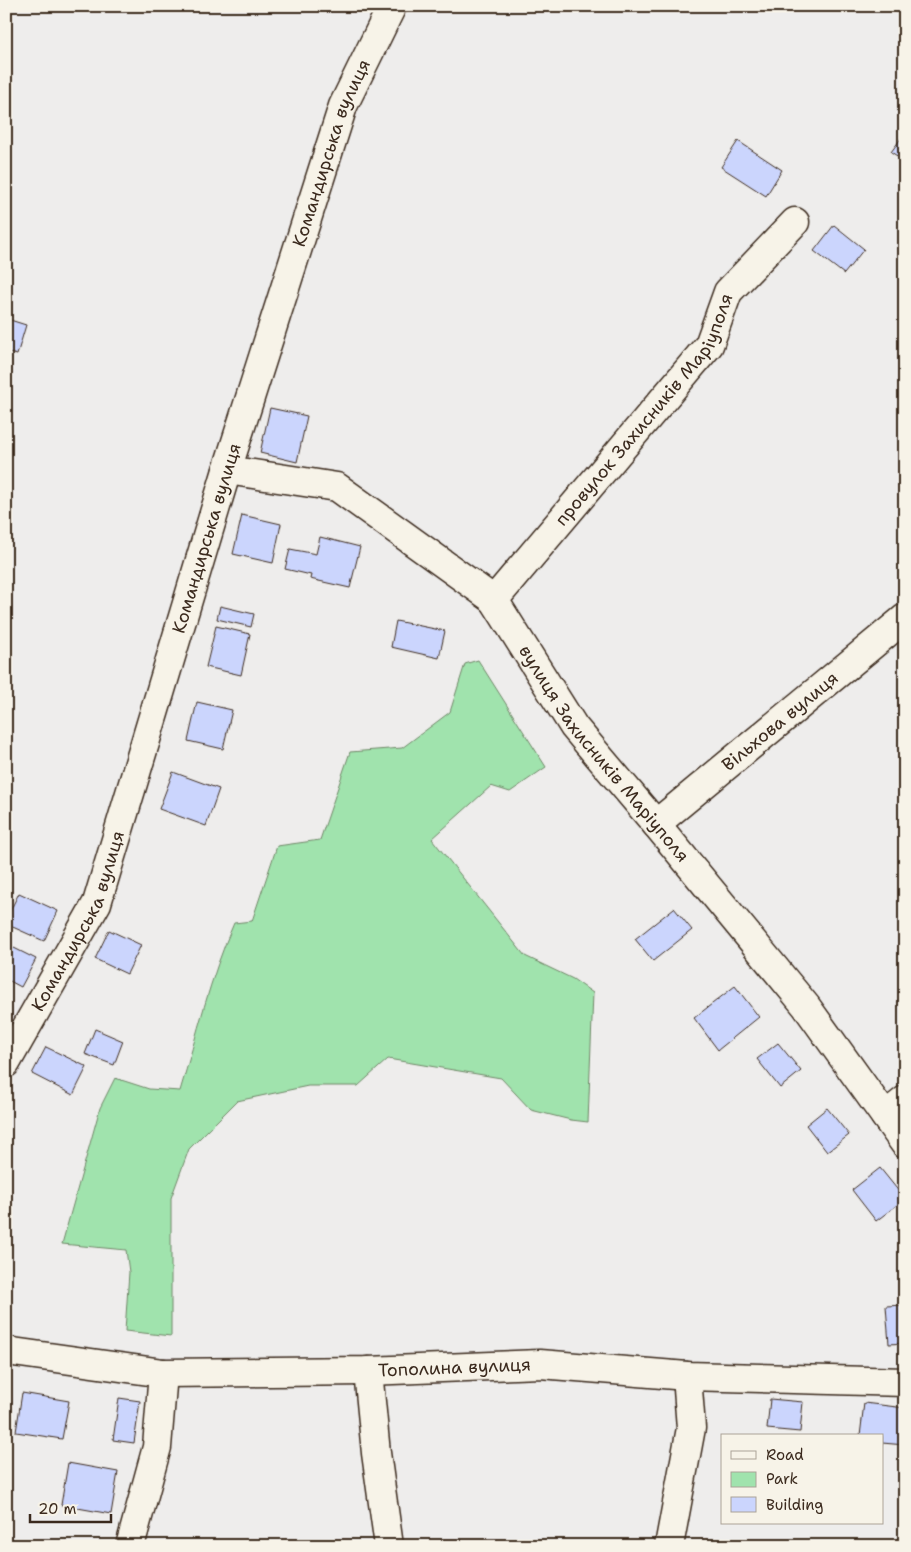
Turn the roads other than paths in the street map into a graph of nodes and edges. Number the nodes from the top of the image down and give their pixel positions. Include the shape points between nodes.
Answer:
1 (392, 6) edge
2 (795, 222) dead end
3 (227, 470) junction
4 (494, 600) junction
5 (905, 618) edge
6 (656, 824) junction
7 (6, 1063) edge
8 (895, 1108) edge
9 (905, 1144) edge
10 (6, 1351) edge
11 (368, 1371) junction
12 (163, 1373) junction
13 (687, 1376) junction
14 (905, 1382) edge
15 (130, 1546) edge
16 (389, 1546) edge
17 (669, 1546) edge

1 - 3 street, Командирська вулиця via 343,106
2 - 4 street, провулок Захисників Маріуполя via 728,292 709,345
3 - 4 street, вулиця Захисників Маріуполя via 337,487
3 - 7 street, Командирська вулиця via 97,903
4 - 6 street, вулиця Захисників Маріуполя via 574,727
5 - 6 street, Вільхова вулиця
6 - 8 street, вулиця Захисників Маріуполя
8 - 9 street, вулиця Захисників Маріуполя
10 - 12 street, Тополина вулиця
11 - 12 street, Тополина вулиця
11 - 13 street, Тополина вулиця via 540,1364
11 - 16 street
12 - 15 street via 157,1447
13 - 14 street, Тополина вулиця
13 - 17 street via 691,1428

